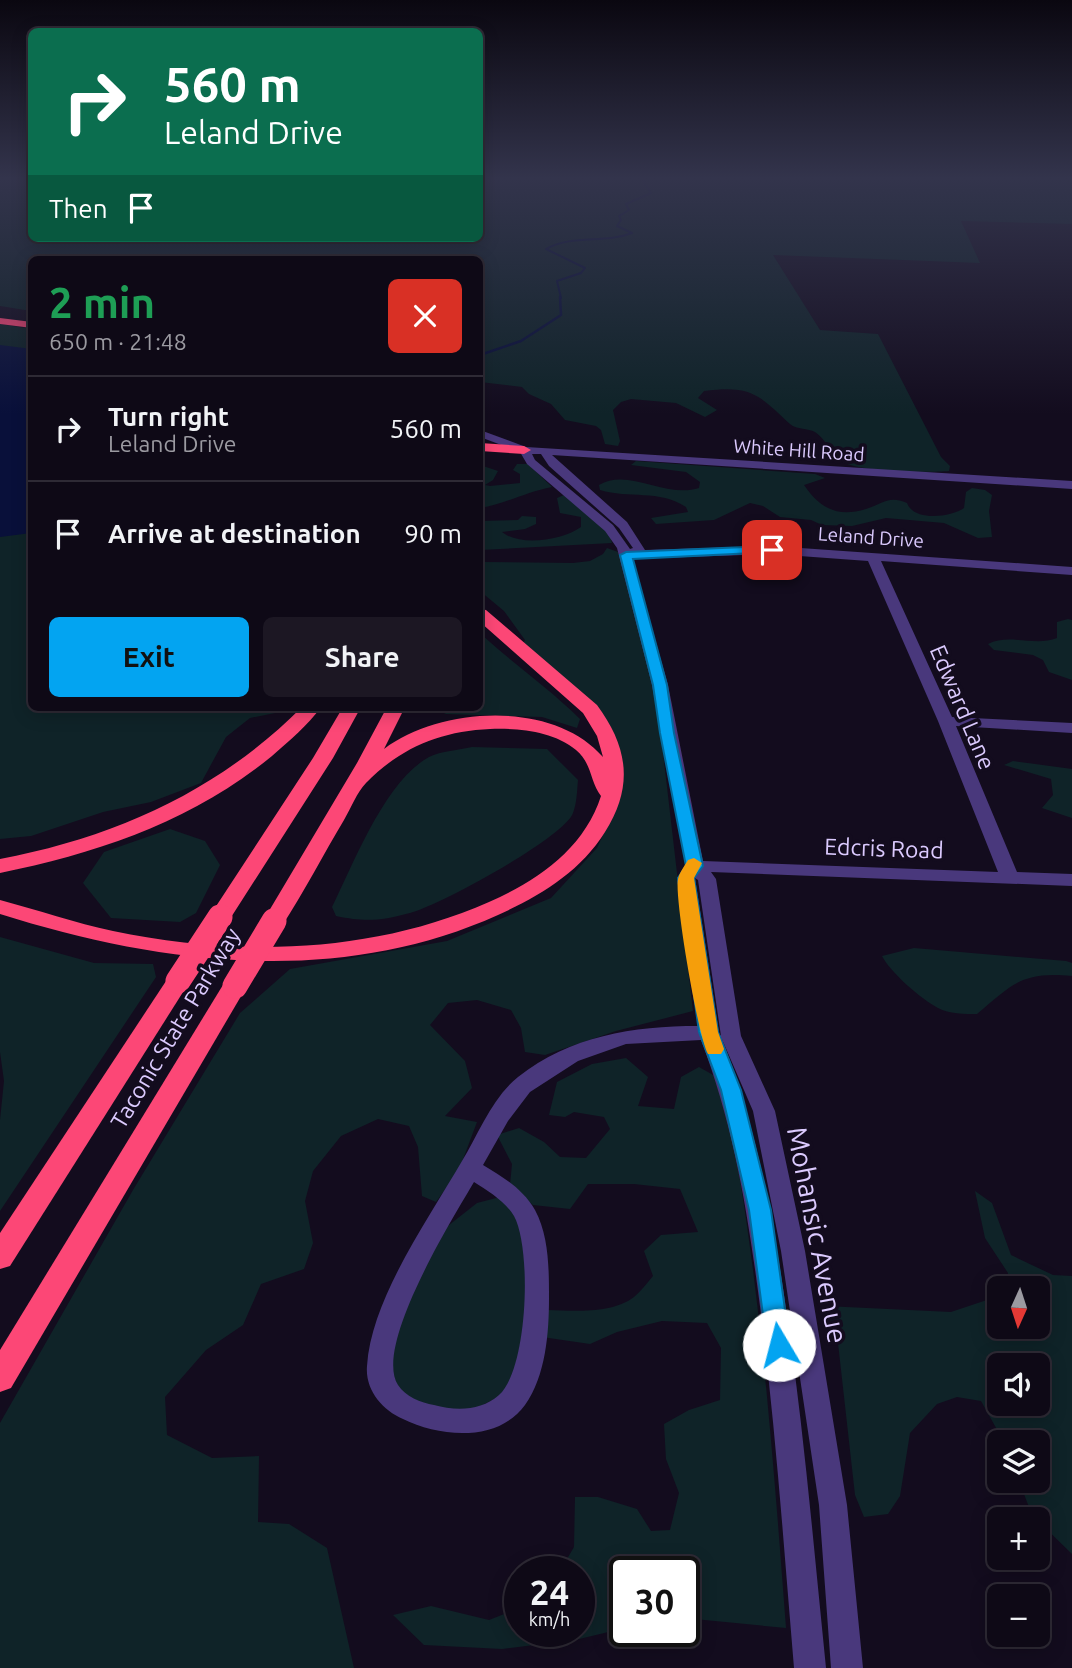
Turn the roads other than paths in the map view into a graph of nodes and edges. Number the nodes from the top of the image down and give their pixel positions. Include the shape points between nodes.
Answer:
1 (0, 312) edge
2 (28, 316) edge
3 (0, 321) edge
4 (28, 324) edge
5 (483, 434) edge
6 (483, 447) edge
7 (534, 450) junction
8 (1072, 485) edge
9 (626, 555) junction
10 (872, 556) junction
11 (1072, 571) edge
12 (483, 617) edge
13 (308, 711) edge
14 (350, 711) edge
15 (394, 711) edge
16 (946, 721) junction
17 (1072, 728) edge
18 (356, 781) junction
19 (609, 804) junction
20 (0, 866) edge
21 (695, 866) junction
22 (1010, 878) junction
23 (1072, 880) edge
24 (0, 907) edge
25 (709, 1032) junction
26 (470, 1168) junction
27 (0, 1257) edge
28 (0, 1378) edge
29 (810, 1668) edge
30 (848, 1668) edge

1 - 2 highway
3 - 4 highway
5 - 7 street, Mohansic Avenue
6 - 7 highway
7 - 8 street, White Hill Road
7 - 9 street, Mohansic Avenue via 531,462 609,528
9 - 10 street, Leland Drive via 772,550
9 - 21 street, Mohansic Avenue via 660,685
10 - 11 street, Leland Drive
10 - 16 street, Edward Lane
12 - 19 highway via 597,717 614,759 616,781
13 - 20 highway via 261,756 191,801 83,847
14 - 27 highway, Taconic State Parkway, bridge
15 - 18 highway, Taconic State Parkway
16 - 17 street
16 - 22 street, Edward Lane
18 - 19 highway via 394,750 424,734 463,724 512,723 556,732 587,749 605,774
18 - 28 highway, Taconic State Parkway, bridge
19 - 24 highway via 586,845 540,885 468,920 386,943 288,953 187,949 98,935
21 - 22 street, Edcris Road
21 - 25 street, Mohansic Avenue via 686,878
21 - 30 street, Mohansic Avenue via 707,879 731,1036 764,1111 778,1174 818,1397
22 - 23 street, Edcris Road
25 - 26 street via 635,1034 571,1054 523,1084
25 - 29 street, Mohansic Avenue via 731,1090 760,1210 782,1372
26 - 26 street via 413,1268 387,1325 380,1368 383,1388 402,1406 455,1422 487,1419 515,1397 534,1347 532,1230 525,1213

